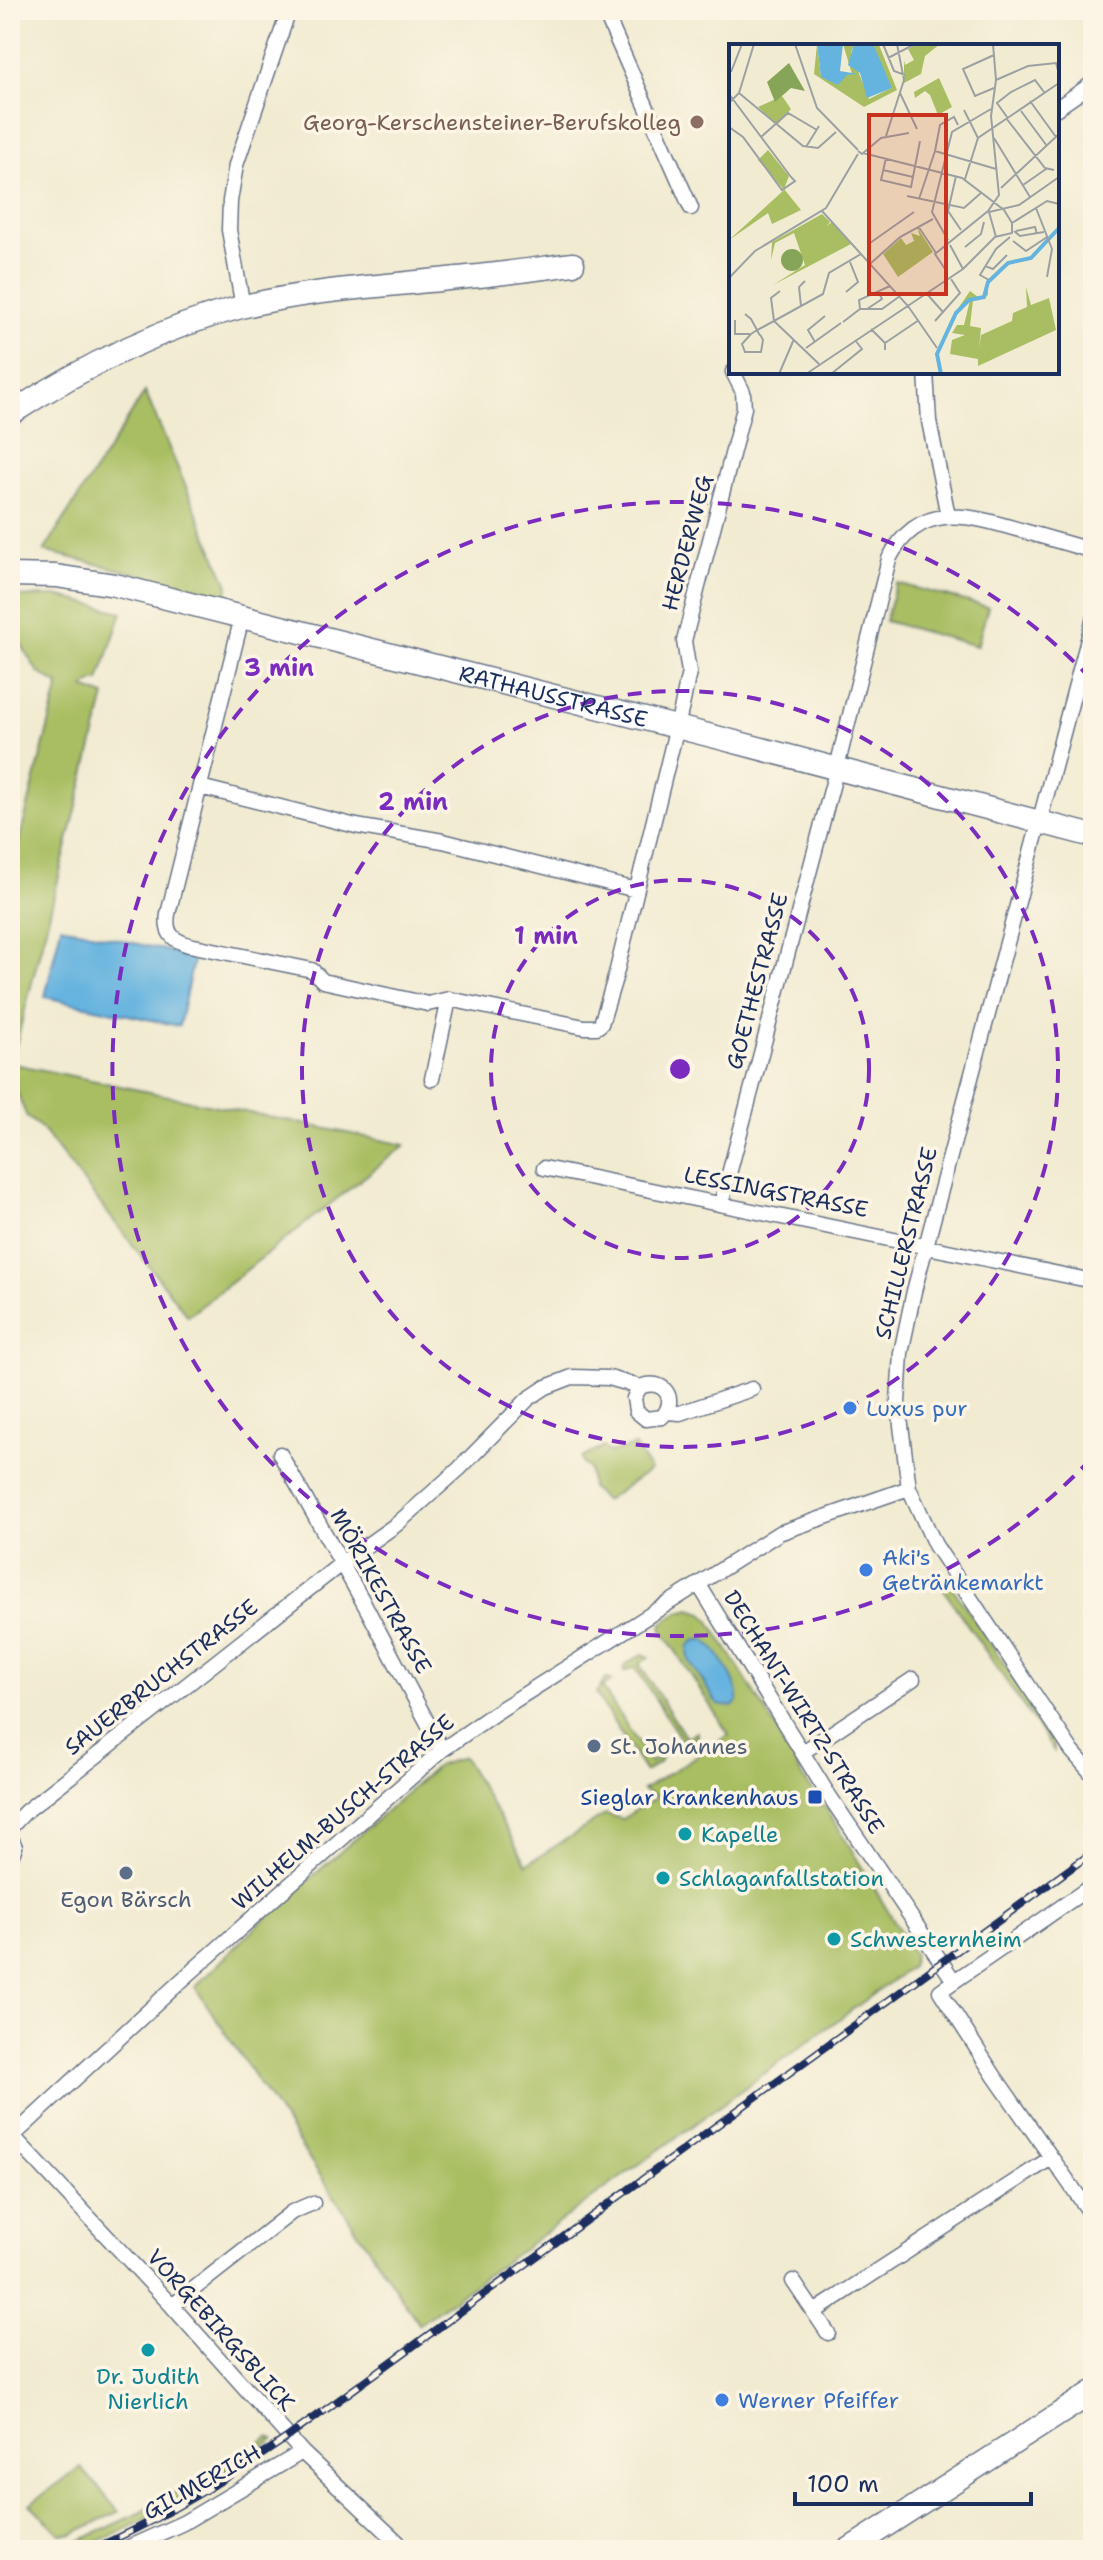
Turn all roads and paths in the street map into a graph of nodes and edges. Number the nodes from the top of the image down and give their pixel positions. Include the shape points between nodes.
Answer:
1 (289, 10) edge
2 (605, 14) edge
3 (1093, 83) edge
4 (1059, 107) edge
5 (691, 208) dead end
6 (573, 264) dead end
7 (243, 307) junction
8 (734, 374) edge
9 (926, 374) edge
10 (10, 414) edge
11 (948, 516) junction
12 (1093, 551) edge
13 (10, 575) edge
14 (242, 617) junction
15 (1093, 621) edge
16 (676, 727) junction
17 (835, 769) junction
18 (200, 787) junction
19 (1040, 822) junction
20 (1093, 836) edge
21 (636, 890) junction
22 (449, 999) junction
23 (432, 1079) dead end
24 (544, 1168) dead end
25 (721, 1204) junction
26 (927, 1245) junction
27 (1093, 1281) edge
28 (640, 1387) junction
29 (752, 1389) dead end
30 (667, 1412) junction
31 (280, 1454) dead end
32 (909, 1488) junction
33 (342, 1563) junction
34 (699, 1585) junction
35 (913, 1679) dead end
36 (442, 1750) junction
37 (803, 1752) junction
38 (1093, 1775) edge
39 (10, 1828) edge
40 (10, 1836) edge
41 (10, 1859) edge
42 (1093, 1885) edge
43 (954, 1981) junction
44 (12, 2134) edge
45 (1051, 2158) junction
46 (313, 2203) dead end
47 (1093, 2217) edge
48 (793, 2281) dead end
49 (172, 2306) junction
50 (814, 2312) junction
51 (828, 2333) dead end
52 (1093, 2392) edge
53 (302, 2452) junction
54 (133, 2548) edge
55 (406, 2550) edge
56 (848, 2550) edge

1 - 7 street via 236,165 230,201 229,230
2 - 5 street
3 - 4 street
6 - 7 street via 371,286
7 - 10 street via 119,351
8 - 16 street, HERDERWEG via 744,408 684,641 689,672
9 - 11 street via 929,421
11 - 12 street via 999,523
11 - 17 street, GOETHESTRASSE via 915,527 889,559
13 - 14 street, RATHAUSSTRASSE via 101,583
14 - 16 street, RATHAUSSTRASSE
14 - 18 street
15 - 19 street, SCHILLERSTRASSE
16 - 17 street, RATHAUSSTRASSE
16 - 21 street, HERDERWEG
17 - 19 street, RATHAUSSTRASSE
17 - 25 street, GOETHESTRASSE
18 - 21 street
18 - 22 street via 168,914 171,937 312,970 323,981 428,1004
19 - 20 street, RATHAUSSTRASSE
19 - 26 street, SCHILLERSTRASSE
21 - 22 street, HERDERWEG via 597,1027
22 - 23 street
24 - 25 street, LESSINGSTRASSE
25 - 26 street, LESSINGSTRASSE
26 - 27 street, LESSINGSTRASSE
26 - 32 street, SCHILLERSTRASSE via 907,1321 899,1390
28 - 30 street via 664,1388 670,1403
28 - 30 street via 634,1398 640,1416 654,1420
28 - 33 street, SAUERBRUCHSTRASSE via 583,1376 546,1387 433,1493
29 - 30 street via 680,1413
31 - 33 street, MÖRIKESTRASSE
32 - 34 street, WILHELM-BUSCH-STRASSE via 779,1533
32 - 38 street, SCHILLERSTRASSE via 954,1576
33 - 36 street, MÖRIKESTRASSE
33 - 39 street, SAUERBRUCHSTRASSE
34 - 36 street, WILHELM-BUSCH-STRASSE
34 - 37 street, DECHANT-WIRTZ-STRASSE
35 - 37 street
36 - 44 street, WILHELM-BUSCH-STRASSE
37 - 43 street, DECHANT-WIRTZ-STRASSE
40 - 41 street via 15,1847
42 - 43 street
43 - 45 street via 940,1991
44 - 49 street, VORGEBIRGSBLICK
45 - 47 street
45 - 50 street
46 - 49 street via 292,2212
48 - 50 street
49 - 53 street, VORGEBIRGSBLICK
50 - 51 street
52 - 56 street
53 - 54 street, GILMERICH
53 - 55 street, VORGEBIRGSBLICK

